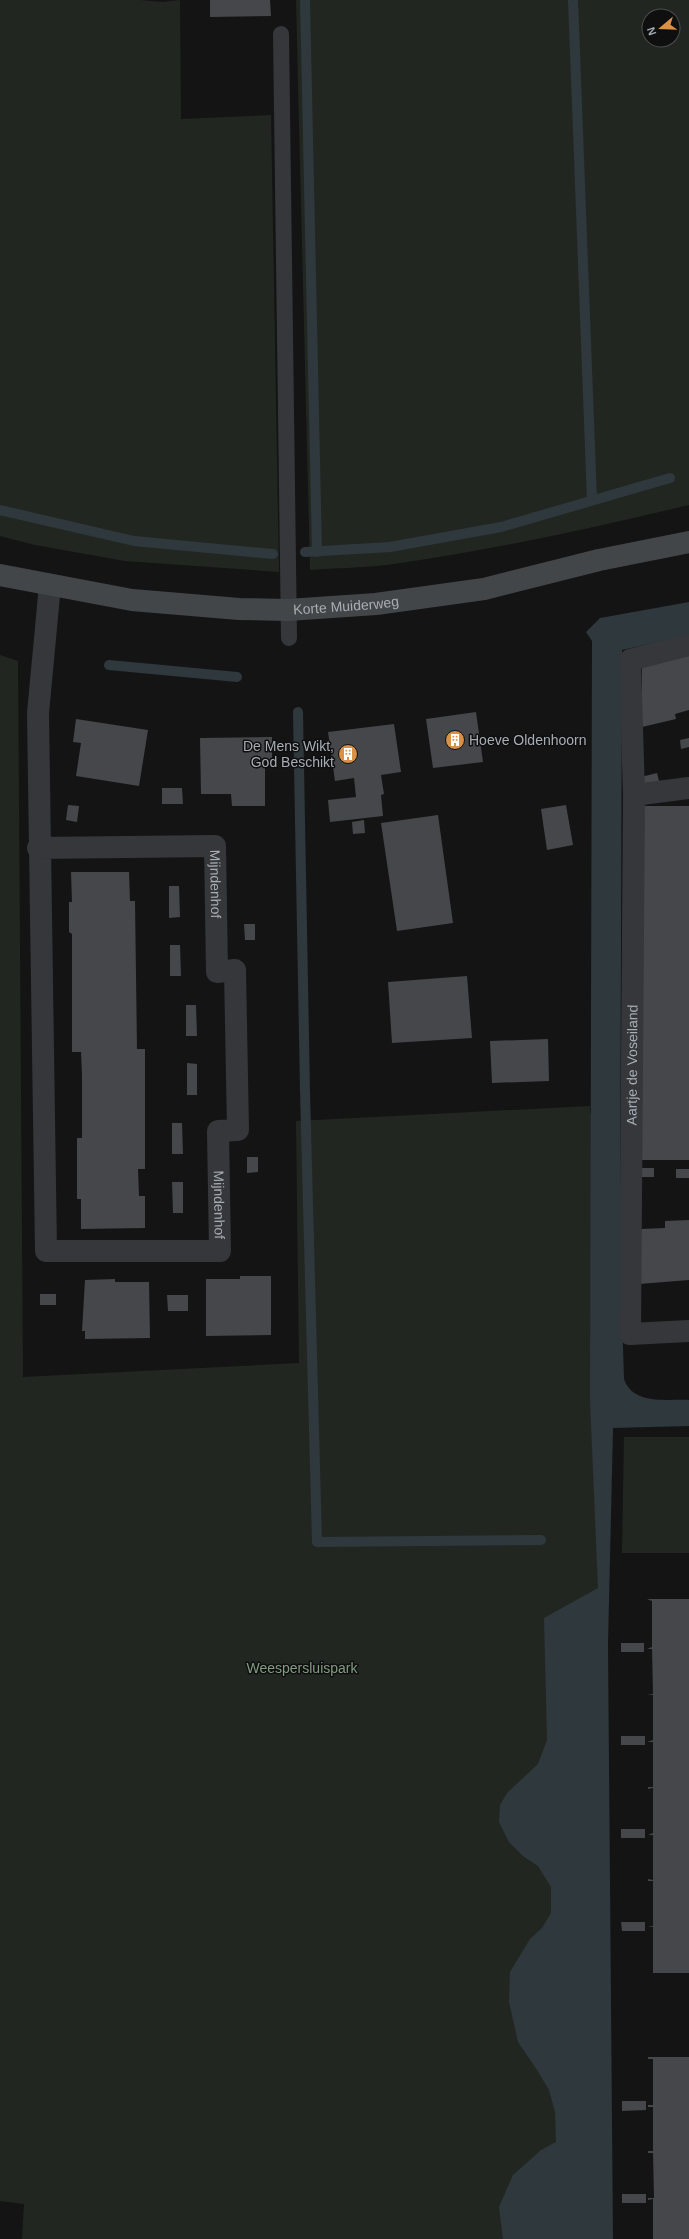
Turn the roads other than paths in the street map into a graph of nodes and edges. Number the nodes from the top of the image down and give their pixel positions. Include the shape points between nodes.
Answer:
1 (281, 34) dead end
2 (689, 542) edge
3 (0, 575) edge
4 (50, 585) junction
5 (288, 610) junction
6 (289, 638) dead end
7 (689, 645) edge
8 (689, 788) edge
9 (634, 795) junction
10 (38, 848) junction
11 (689, 1331) edge

1 - 5 lane
2 - 5 main road, Korte Muiderweg via 599,560 484,589 376,604
3 - 4 main road, Korte Muiderweg
4 - 5 main road, Korte Muiderweg via 132,600 239,609
4 - 10 street, Mijndenhof via 38,712
5 - 6 lane
7 - 9 street, Aartje de Voseiland via 630,660
8 - 9 street
9 - 11 street, Aartje de Voseiland via 630,1334
10 - 10 street, Mijndenhof via 46,1251 220,1251 218,1131 238,1130 235,970 217,972 215,846

